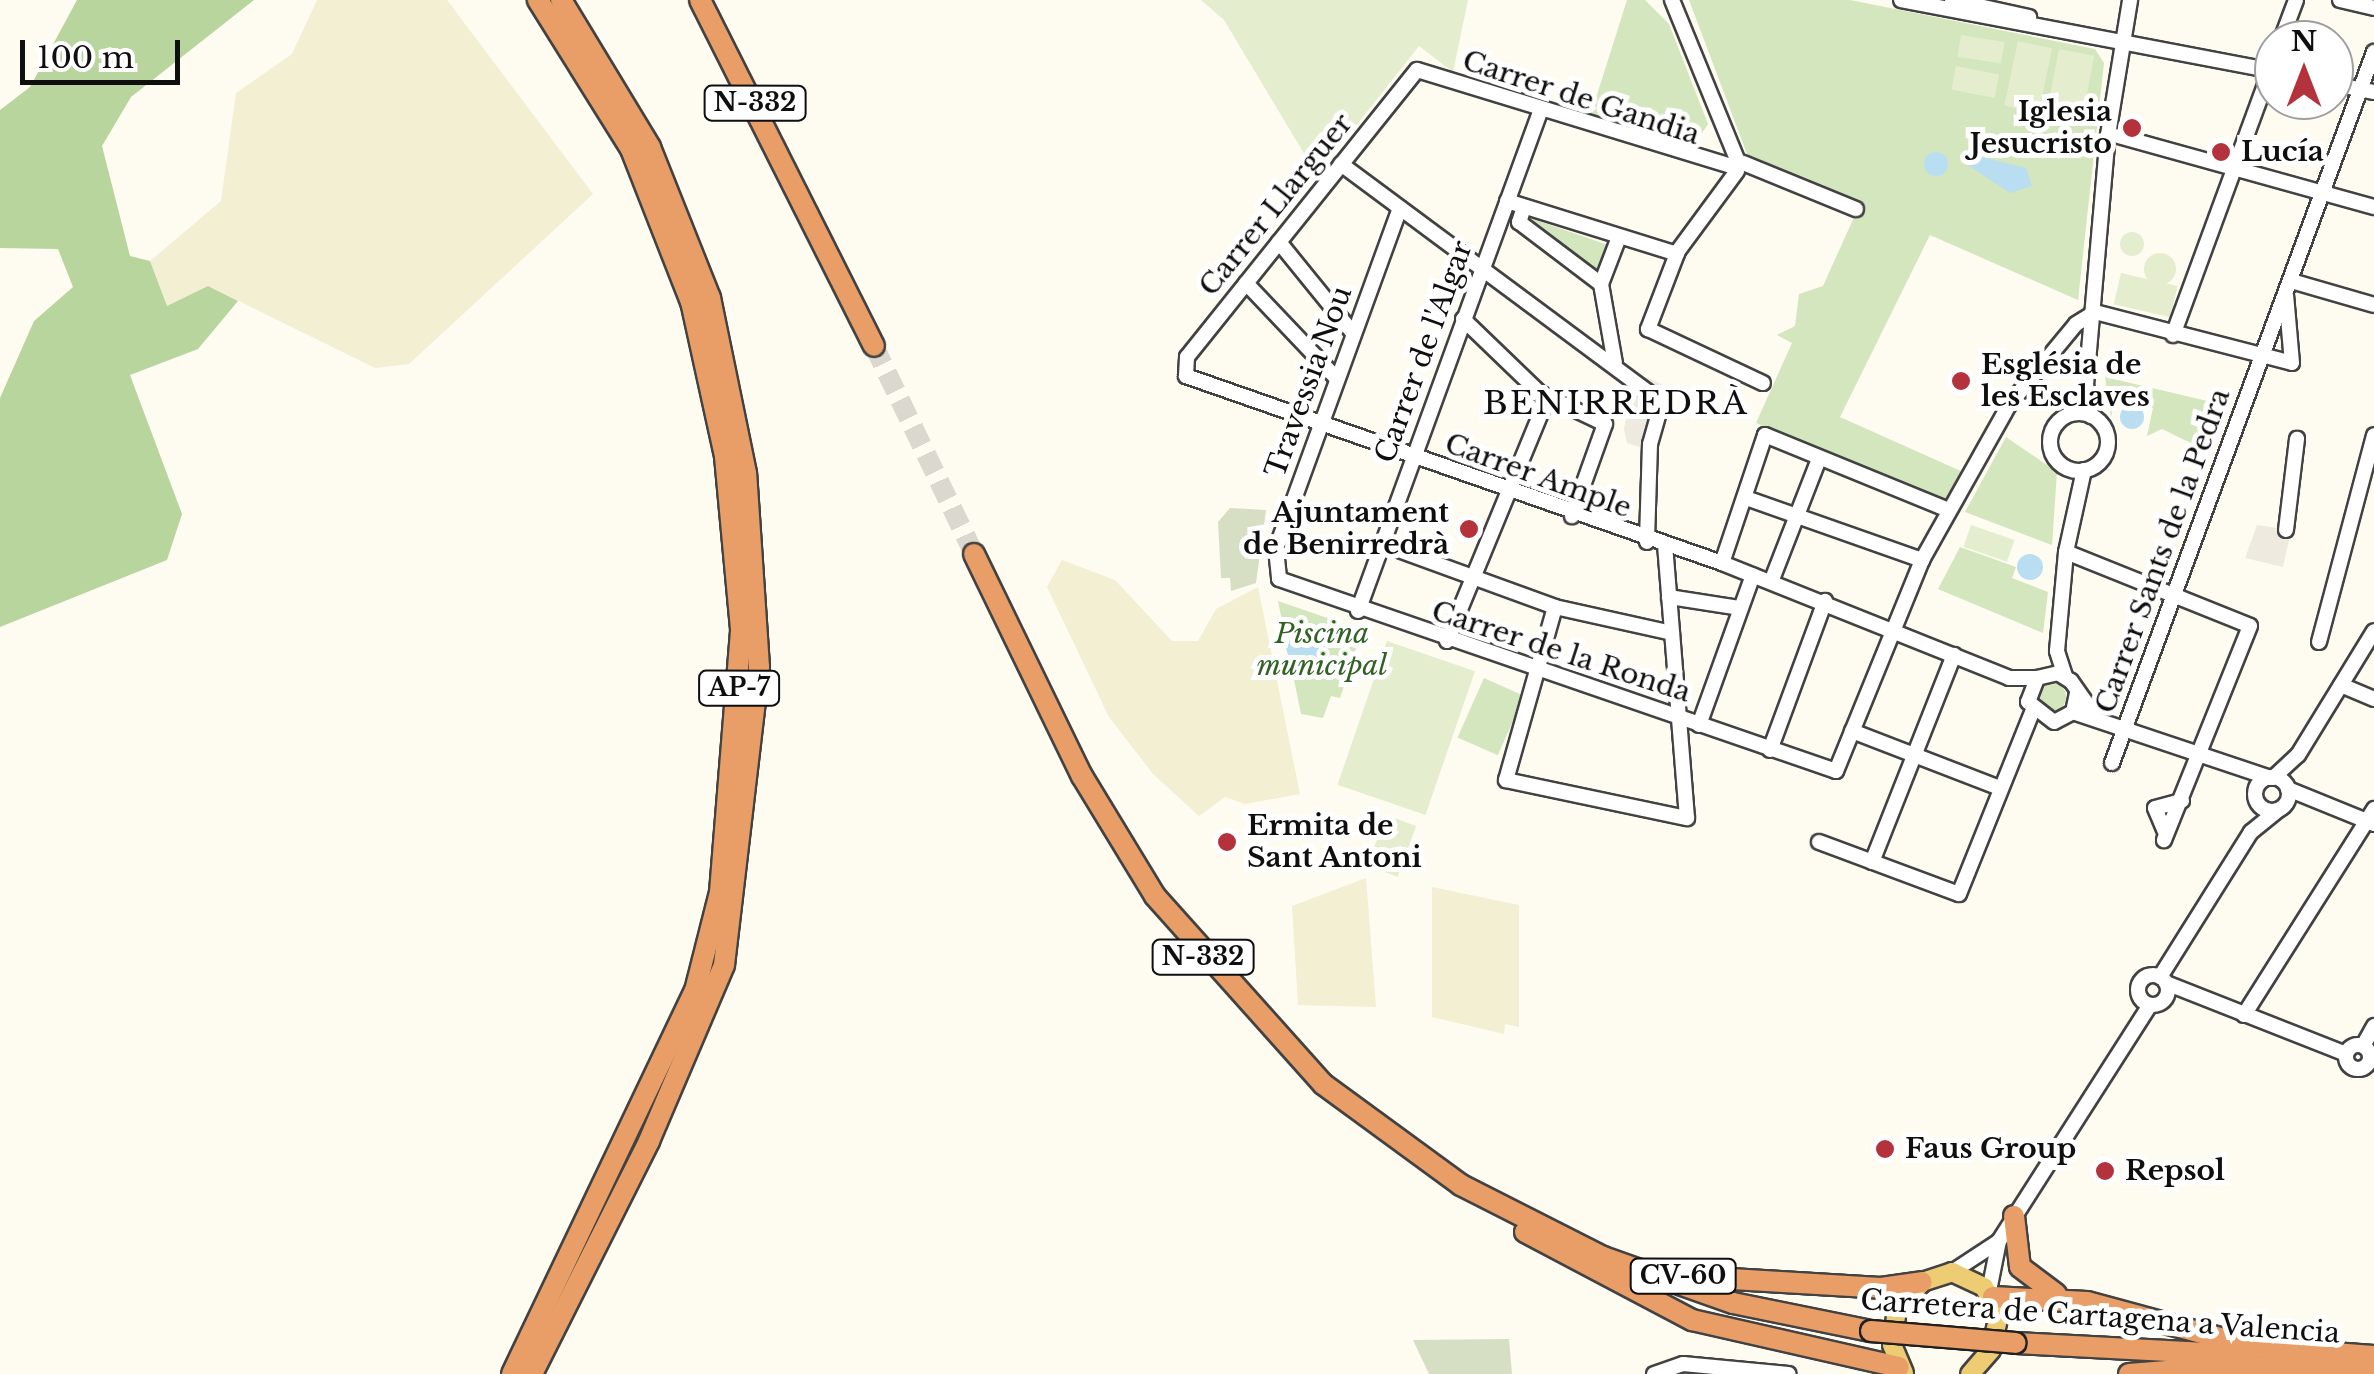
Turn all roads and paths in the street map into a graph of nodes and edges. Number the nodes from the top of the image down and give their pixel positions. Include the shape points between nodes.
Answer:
1 (538, 0) edge
2 (562, 0) edge
3 (700, 0) edge
4 (1672, 0) edge
5 (1901, 0) edge
6 (1952, 0) edge
7 (2130, 0) edge
8 (2340, 0) edge
9 (1975, 7) edge
10 (2374, 8) edge
11 (2102, 38) junction
12 (2122, 40) junction
13 (2374, 52) edge
14 (2120, 64) junction
15 (2254, 64) edge
16 (1417, 70) joint
17 (2367, 91) edge
18 (1540, 112) junction
19 (2254, 117) edge
20 (2113, 131) junction
21 (1737, 162) junction
22 (1341, 164) junction
23 (2234, 169) junction
24 (2322, 193) junction
25 (1507, 201) junction
26 (1524, 207) junction
27 (2374, 207) edge
28 (1400, 208) junction
29 (1856, 209) dead end
30 (1618, 237) junction
31 (1279, 242) junction
32 (1677, 254) junction
33 (1482, 265) junction
34 (1246, 282) junction
35 (1601, 284) junction
36 (2288, 288) junction
37 (2374, 305) edge
38 (2094, 312) junction
39 (1463, 319) junction
40 (1353, 333) junction
41 (2173, 334) junction
42 (874, 346) tunnel mouth
43 (2262, 357) junction
44 (1616, 363) junction
45 (1186, 376) joint
46 (1336, 378) junction
47 (1763, 383) dead end
48 (2086, 386) junction
49 (1547, 398) junction
50 (2066, 416) junction
51 (2091, 416) junction
52 (1321, 422) junction
53 (2374, 435) edge
54 (2296, 438) dead end
55 (1412, 458) junction
56 (1820, 459) junction
57 (2066, 467) junction
58 (2084, 470) junction
59 (1503, 492) junction
60 (2073, 497) junction
61 (1746, 498) junction
62 (1949, 510) junction
63 (1798, 515) junction
64 (1572, 516) junction
65 (2286, 530) dead end
66 (1646, 542) junction
67 (1382, 544) junction
68 (1665, 547) junction
69 (2066, 552) junction
70 (974, 554) tunnel mouth
71 (1922, 560) junction
72 (1722, 563) junction
73 (1276, 574) joint
74 (1753, 574) junction
75 (1470, 576) junction
76 (1771, 582) junction
77 (2175, 594) junction
78 (1669, 597) junction
79 (1825, 601) junction
80 (1555, 607) junction
81 (1740, 608) junction
82 (1358, 611) junction
83 (1890, 627) junction
84 (2374, 631) edge
85 (1672, 633) junction
86 (1447, 641) junction
87 (2318, 642) dead end
88 (2057, 652) junction
89 (1954, 655) junction
90 (1538, 672) junction
91 (2040, 676) junction
92 (2065, 676) junction
93 (2009, 678) junction
94 (2340, 685) junction
95 (2077, 693) junction
96 (2028, 695) junction
97 (2374, 700) edge
98 (2072, 712) junction
99 (2094, 714) junction
100 (2036, 715) junction
101 (1678, 718) junction
102 (1699, 725) junction
103 (2126, 727) junction
104 (1852, 731) junction
105 (1770, 750) junction
106 (1915, 754) junction
107 (2202, 757) junction
108 (2112, 762) dead end
109 (2222, 764) junction
110 (2000, 788) junction
111 (2280, 791) junction
112 (2256, 797) junction
113 (2372, 818) edge
114 (2251, 832) junction
115 (2165, 837) dead end
116 (1818, 842) dead end
117 (1872, 862) junction
118 (2164, 986) junction
119 (2145, 1001) junction
120 (2244, 1015) junction
121 (2374, 1026) edge
122 (2363, 1046) junction
123 (2346, 1054) junction
124 (2370, 1070) edge
125 (1440, 1171) junction
126 (1461, 1185) junction
127 (2014, 1216) junction
128 (1999, 1241) junction
129 (1952, 1272) junction
130 (1922, 1282) junction
131 (1991, 1294) junction
132 (2067, 1299) junction
133 (1802, 1350) junction
134 (2374, 1360) edge
135 (2374, 1371) edge
136 (1902, 1372) edge
137 (1779, 1373) edge
138 (512, 1374) edge
139 (532, 1374) edge
140 (1654, 1374) edge
141 (1868, 1374) edge
142 (1970, 1374) edge
143 (2128, 1374) edge

1 - 138 highway, AP-7 via 631,149 691,302 726,456 742,629 720,892 696,991
2 - 139 highway, AP-7 via 650,148 710,298 746,473 759,667 724,965 658,1124
3 - 42 highway, N-332
4 - 21 street
5 - 9 street
6 - 9 street
7 - 12 street
8 - 10 street
9 - 11 street
9 - 12 street
11 - 12 street
11 - 14 street
12 - 14 street
12 - 15 street
13 - 17 street, Carrer Sants de la Pedra
14 - 20 street
16 - 18 street, Carrer de Gandia
16 - 22 street, Carrer Llarguer
17 - 24 street, Carrer Sants de la Pedra
18 - 21 street, Carrer de Gandia
18 - 25 street, Carrer de l'Algar
19 - 23 street
20 - 23 street
20 - 38 street
21 - 29 street, Carrer de Gandia
21 - 32 street
22 - 28 street
22 - 31 street, Carrer Llarguer
23 - 24 street
23 - 41 street
24 - 27 street
24 - 36 street, Carrer Sants de la Pedra
25 - 26 street
25 - 33 street, Carrer de l'Algar
26 - 30 street
26 - 35 street via 1519,222
28 - 33 street
28 - 40 street, Travessia Nou
30 - 32 street
30 - 35 street
31 - 34 street, Carrer Llarguer
31 - 40 street
32 - 47 street via 1648,329
33 - 39 street, Carrer de l'Algar
33 - 44 street
34 - 45 street, Carrer Llarguer via 1187,357
34 - 46 street
35 - 44 street
36 - 37 street
36 - 43 street, Carrer Sants de la Pedra
36 - 43 street via 2292,364
38 - 41 street
38 - 48 street
38 - 62 street via 2008,405
39 - 49 street
39 - 55 street, Carrer de l'Algar
40 - 46 street, Travessia Nou
41 - 43 street
43 - 77 street, Carrer Sants de la Pedra
44 - 66 street via 1662,402 1650,450
45 - 52 street, Carrer Ample
46 - 52 street, Travessia Nou
48 - 50 street
48 - 51 street
49 - 59 street
49 - 64 street via 1605,424
50 - 51 street
50 - 57 street via 2050,442
51 - 58 street via 2108,443
52 - 55 street, Carrer Ample
52 - 73 street, Travessia Nou via 1276,549
53 - 87 street
54 - 65 street
55 - 59 street, Carrer Ample
55 - 67 street, Carrer de l'Algar
56 - 61 street via 1765,435
56 - 62 street
56 - 63 street
57 - 58 street
57 - 60 street
58 - 60 street
59 - 64 street, Carrer Ample
59 - 75 street
60 - 69 street
61 - 63 street
61 - 72 street
62 - 71 street
63 - 71 street
63 - 76 street
64 - 66 street, Carrer Ample
66 - 68 street, Carrer Ample
67 - 75 street
67 - 82 street, Carrer de l'Algar
68 - 72 street, Carrer Ample
68 - 78 street
69 - 77 street
69 - 88 street
70 - 125 highway, Carretera de Cartagena a Valencia / N-332 via 1082,776 1154,896 1272,1036
71 - 83 street
72 - 74 street, Carrer Ample
73 - 82 street, Carrer de la Ronda via 1293,590
74 - 76 street, Carrer Ample
74 - 81 street
75 - 80 street
75 - 86 street
76 - 79 street, Carrer Ample
77 - 103 street, Carrer Sants de la Pedra
77 - 107 street via 2250,626
78 - 81 street
78 - 85 street
79 - 83 street, Carrer Ample
79 - 105 street
80 - 85 street
80 - 90 street
81 - 102 street
82 - 86 street, Carrer de la Ronda
83 - 89 street, Carrer Ample
83 - 104 street
84 - 94 street
85 - 101 street
86 - 90 street, Carrer de la Ronda
88 - 91 street
88 - 92 street
89 - 93 street, Carrer Ample
89 - 106 street
90 - 101 street, Carrer de la Ronda
90 - 101 street via 1506,780 1687,818
91 - 92 street
91 - 93 street
91 - 96 street
92 - 95 street
93 - 96 street
94 - 97 street
94 - 111 street
95 - 98 street
95 - 99 street
96 - 100 street
98 - 99 street
98 - 100 street
99 - 103 street
100 - 110 street via 2024,727
101 - 102 street, Carrer de la Ronda
102 - 105 street, Carrer de la Ronda
103 - 107 street
103 - 108 street, Carrer Sants de la Pedra
104 - 105 street, Carrer de la Ronda via 1836,771
104 - 106 street
106 - 110 street
106 - 117 street
107 - 109 street
107 - 115 street
109 - 111 street
109 - 112 street
110 - 117 street via 1959,894
111 - 112 street
111 - 112 street
111 - 113 street
111 - 114 street
112 - 114 street
113 - 120 street
114 - 118 street
116 - 117 street
118 - 119 street
118 - 119 street via 2142,979
118 - 120 street
119 - 127 street
120 - 123 street
121 - 122 street
122 - 123 street
122 - 124 street
123 - 124 street
125 - 126 highway, Carretera de Cartagena a Valencia / N-332
125 - 133 highway via 1453,1191 1622,1290
126 - 130 highway, CV-60 via 1677,1275 1881,1288
126 - 134 highway, Carretera de Cartagena a Valencia / N-332, bridge via 1640,1273 1871,1331
127 - 128 street
127 - 132 highway via 2020,1267
128 - 129 street
128 - 131 street
129 - 130 main road
129 - 131 main road
130 - 136 main road via 1895,1317
131 - 132 highway
131 - 142 main road via 1998,1333
132 - 134 highway via 2254,1348
133 - 136 highway
133 - 137 street
133 - 141 highway
135 - 143 highway via 2230,1366
137 - 140 street via 1683,1364

